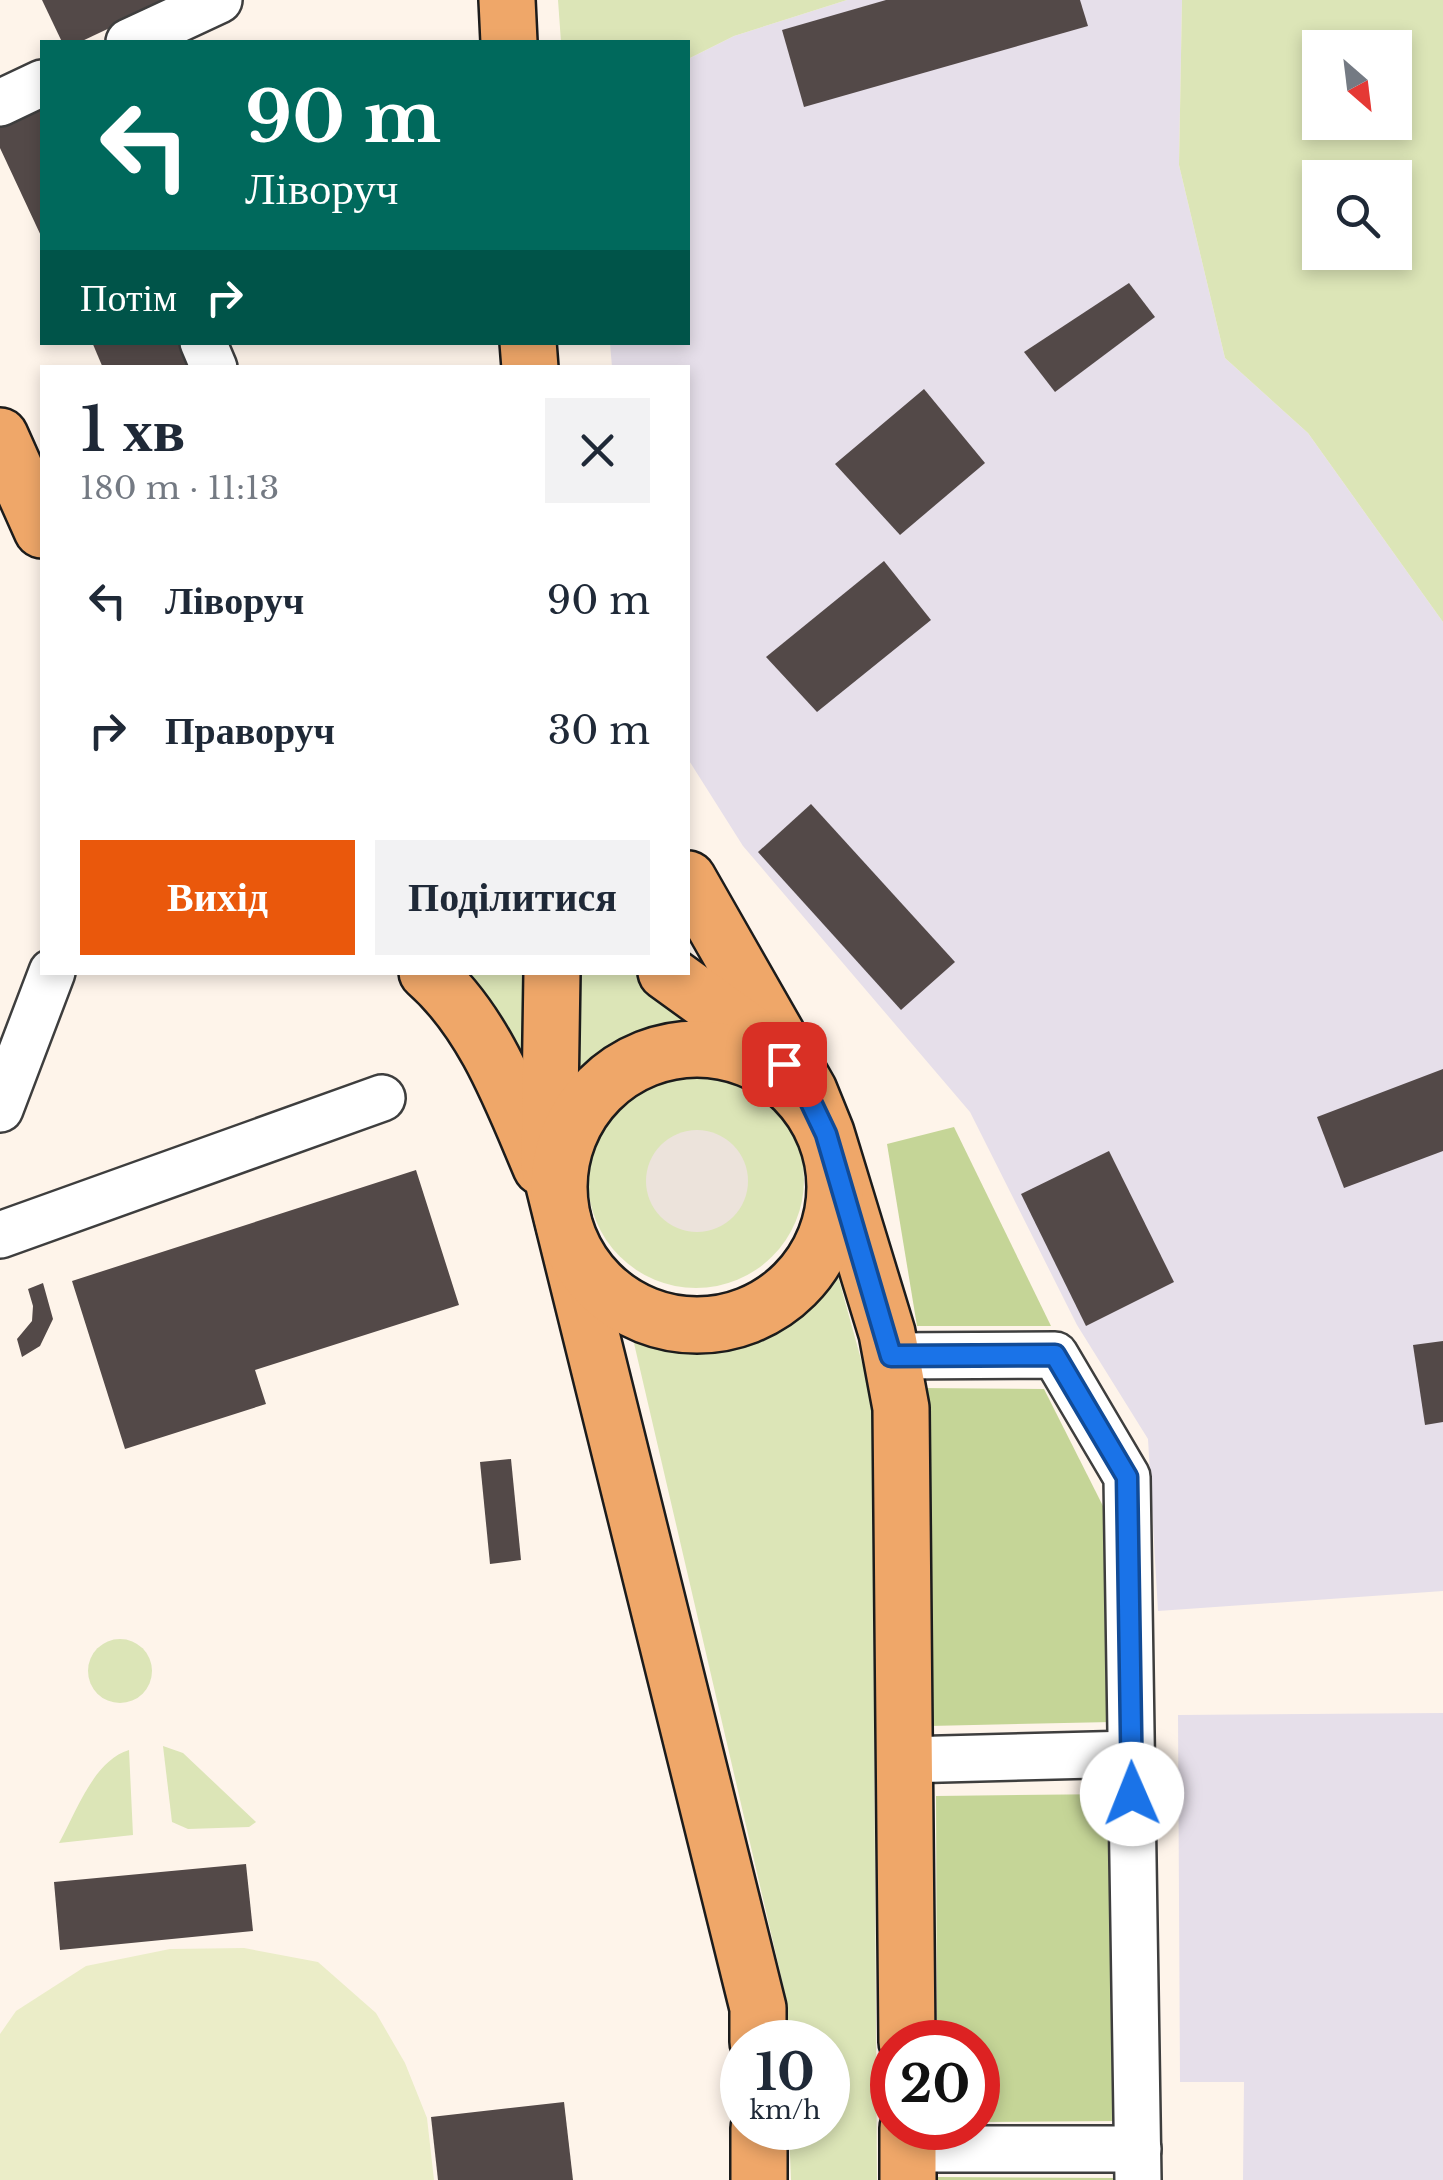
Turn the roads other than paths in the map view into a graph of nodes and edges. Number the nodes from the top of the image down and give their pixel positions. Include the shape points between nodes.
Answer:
1 (219, 0) edge
2 (506, 0) edge
3 (133, 40) edge
4 (509, 40) edge
5 (40, 84) edge
6 (0, 103) edge
7 (0, 436) edge
8 (40, 526) edge
9 (690, 883) edge
10 (51, 975) edge
11 (430, 975) edge
12 (552, 975) edge
13 (670, 975) edge
14 (382, 1098) dead end
15 (0, 1109) edge
16 (826, 1134) junction
17 (560, 1212) junction
18 (0, 1235) edge
19 (891, 1356) junction
20 (1132, 1754) junction
21 (904, 1760) junction
22 (758, 2020) edge
23 (907, 2020) edge
24 (758, 2150) edge
25 (908, 2152) edge
26 (1138, 2164) edge
27 (759, 2180) edge

1 - 3 street
2 - 4 main road
5 - 6 street
7 - 8 main road
9 - 16 main road via 809,1091
10 - 15 street
11 - 17 main road via 489,1054
12 - 17 main road via 549,1166
13 - 16 main road via 784,1064
14 - 18 street
16 - 17 main road via 801,1094 766,1066 724,1050 680,1048 638,1060 602,1085 574,1121 560,1165
16 - 17 main road via 835,1170 834,1207 823,1244 788,1290 736,1319 697,1326 658,1320 622,1304 592,1279
16 - 19 main road
17 - 22 main road
19 - 20 street via 1055,1355 1127,1477
19 - 21 main road via 901,1408
20 - 21 street
20 - 26 street
21 - 23 main road
24 - 27 main road
25 - 26 street

